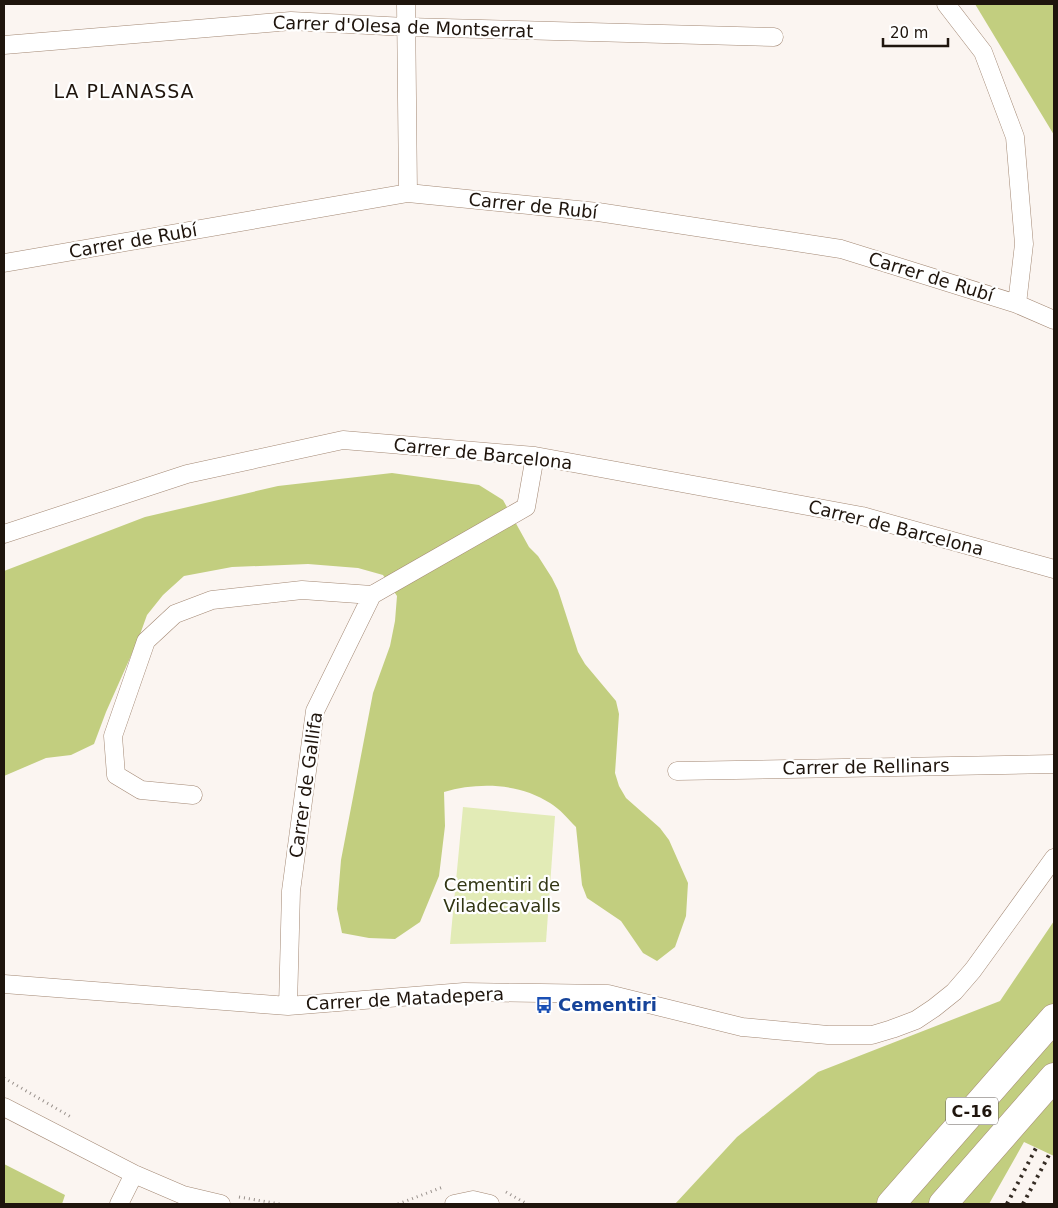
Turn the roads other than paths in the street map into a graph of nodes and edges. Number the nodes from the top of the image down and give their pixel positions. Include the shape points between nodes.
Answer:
1 (406, 4) edge
2 (946, 4) edge
3 (406, 27) junction
4 (774, 37) dead end
5 (4, 45) edge
6 (408, 193) junction
7 (4, 263) edge
8 (1017, 304) junction
9 (1054, 320) edge
10 (535, 456) junction
11 (4, 534) edge
12 (1054, 569) edge
13 (372, 595) junction
14 (1054, 764) edge
15 (677, 771) dead end
16 (193, 796) dead end
17 (1054, 858) edge
18 (4, 984) edge
19 (288, 1006) junction
20 (1054, 1018) edge
21 (1054, 1077) edge
22 (4, 1107) edge
23 (134, 1174) junction
24 (227, 1200) edge
25 (119, 1204) edge
26 (454, 1204) edge
27 (490, 1204) edge
28 (891, 1204) edge
29 (943, 1204) edge

1 - 3 street
2 - 8 street via 983,52 1015,137 1024,244
3 - 4 street, Carrer d'Olesa de Montserrat
3 - 5 street, Carrer d'Olesa de Montserrat via 291,21
3 - 6 street
6 - 7 street, Carrer de Rubí
6 - 8 street, Carrer de Rubí via 598,212 841,249
8 - 9 street, Carrer de Rubí
10 - 11 street, Carrer de Barcelona via 343,440 187,474
10 - 12 street, Carrer de Barcelona via 862,516
10 - 13 street via 526,507
13 - 16 street via 302,590 212,600 175,614 146,641 113,736 116,775 141,790
13 - 19 street, Carrer de Gallifa via 315,711 291,891
14 - 15 street, Carrer de Rellinars
17 - 19 street, Carrer de Matadepera via 954,992 916,1020 872,1035 828,1035 742,1027 608,994 464,992
18 - 19 street, Carrer de Matadepera
20 - 28 highway, C-16
21 - 29 highway, C-16
22 - 23 street
23 - 24 street via 183,1195
23 - 25 street
26 - 27 street via 473,1200

